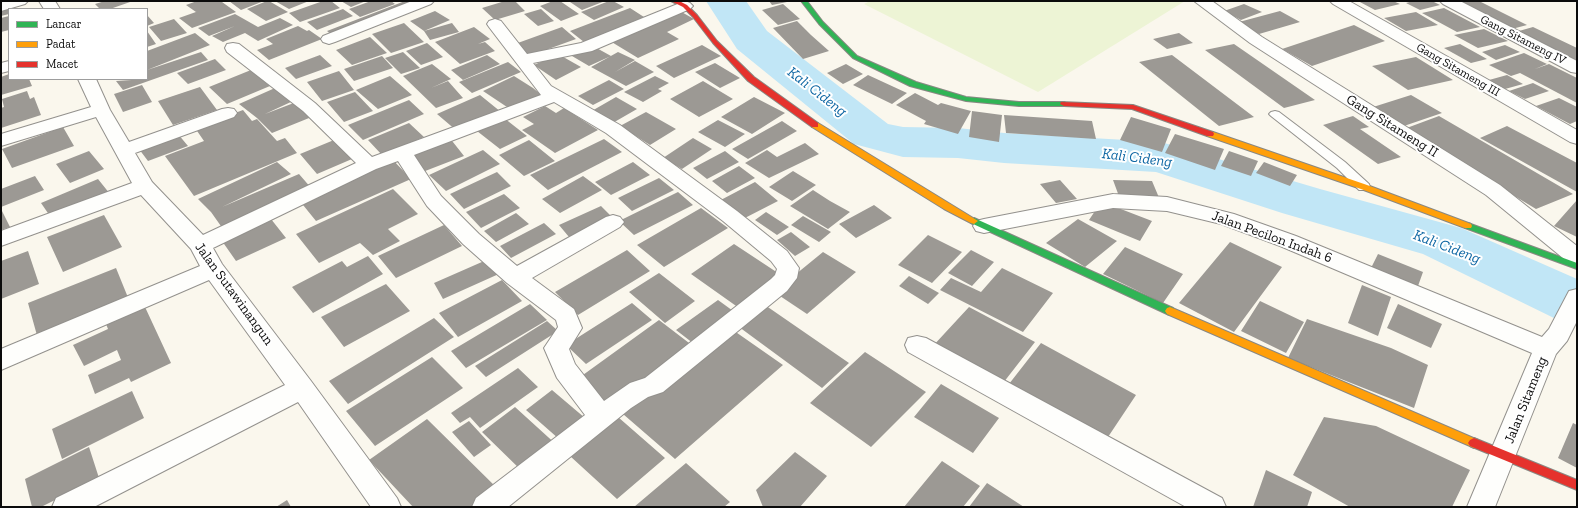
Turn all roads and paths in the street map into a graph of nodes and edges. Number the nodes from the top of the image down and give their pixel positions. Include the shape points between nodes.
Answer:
1 (20, 1) edge
2 (426, 1) edge
3 (804, 1) edge
4 (1202, 1) edge
5 (1338, 1) edge
6 (1448, 1) edge
7 (679, 4) edge
8 (1, 6) edge
9 (495, 24) dead end
10 (329, 38) dead end
11 (233, 48) dead end
12 (524, 60) junction
13 (1577, 68) edge
14 (87, 80) edge
15 (554, 96) junction
16 (101, 110) junction
17 (228, 113) dead end
18 (1275, 114) dead end
19 (1577, 138) edge
20 (1, 140) edge
21 (123, 151) junction
22 (403, 152) junction
23 (369, 165) junction
24 (144, 186) junction
25 (1364, 187) junction
26 (613, 222) dead end
27 (984, 226) junction
28 (1, 239) edge
29 (200, 246) junction
30 (1577, 258) edge
31 (1577, 266) edge
32 (213, 269) junction
33 (515, 277) junction
34 (1577, 297) edge
35 (1552, 342) junction
36 (917, 345) dead end
37 (1, 360) edge
38 (302, 388) junction
39 (601, 417) junction
40 (1501, 461) junction
41 (1577, 485) edge
42 (66, 507) edge
43 (387, 507) edge
44 (486, 507) edge
45 (1212, 507) edge
46 (1481, 507) edge

1 - 8 street
2 - 10 street
3 - 25 street via 821,23 856,56 913,84 966,99 1019,104 1133,107
4 - 30 street, Gang Sitameng II via 1256,40 1493,190
5 - 19 street, Gang Sitameng III
6 - 13 street, Gang Sitameng IV
7 - 12 street via 586,47
7 - 27 street via 695,16 715,42 751,79 819,128 947,207
9 - 12 street
11 - 23 street via 309,107
12 - 15 street via 545,90
14 - 16 street, Jalan Sutawinangun
15 - 22 street
15 - 39 street via 613,129 692,187 779,256 788,268 786,278 779,285 654,385 639,390
16 - 20 street
16 - 21 street, Jalan Sutawinangun
17 - 21 street
18 - 25 lane via 1341,165
21 - 24 street, Jalan Sutawinangun
22 - 23 street
22 - 33 street via 438,205 471,239
23 - 29 street
24 - 28 street
24 - 29 street, Jalan Sutawinangun
25 - 31 street
26 - 33 street
27 - 35 street, Jalan Pecilon Indah 6 via 1113,201 1173,205 1227,219 1288,240
27 - 40 street
29 - 32 street, Jalan Sutawinangun
32 - 37 street
32 - 38 street, Jalan Sutawinangun
33 - 39 street via 566,315 570,328 556,348 558,357
34 - 35 street, Jalan Sitameng
35 - 40 street, Jalan Sitameng
36 - 45 street
38 - 42 street
38 - 43 street, Jalan Sutawinangun
39 - 44 street
40 - 41 street
40 - 46 street, Jalan Sitameng

